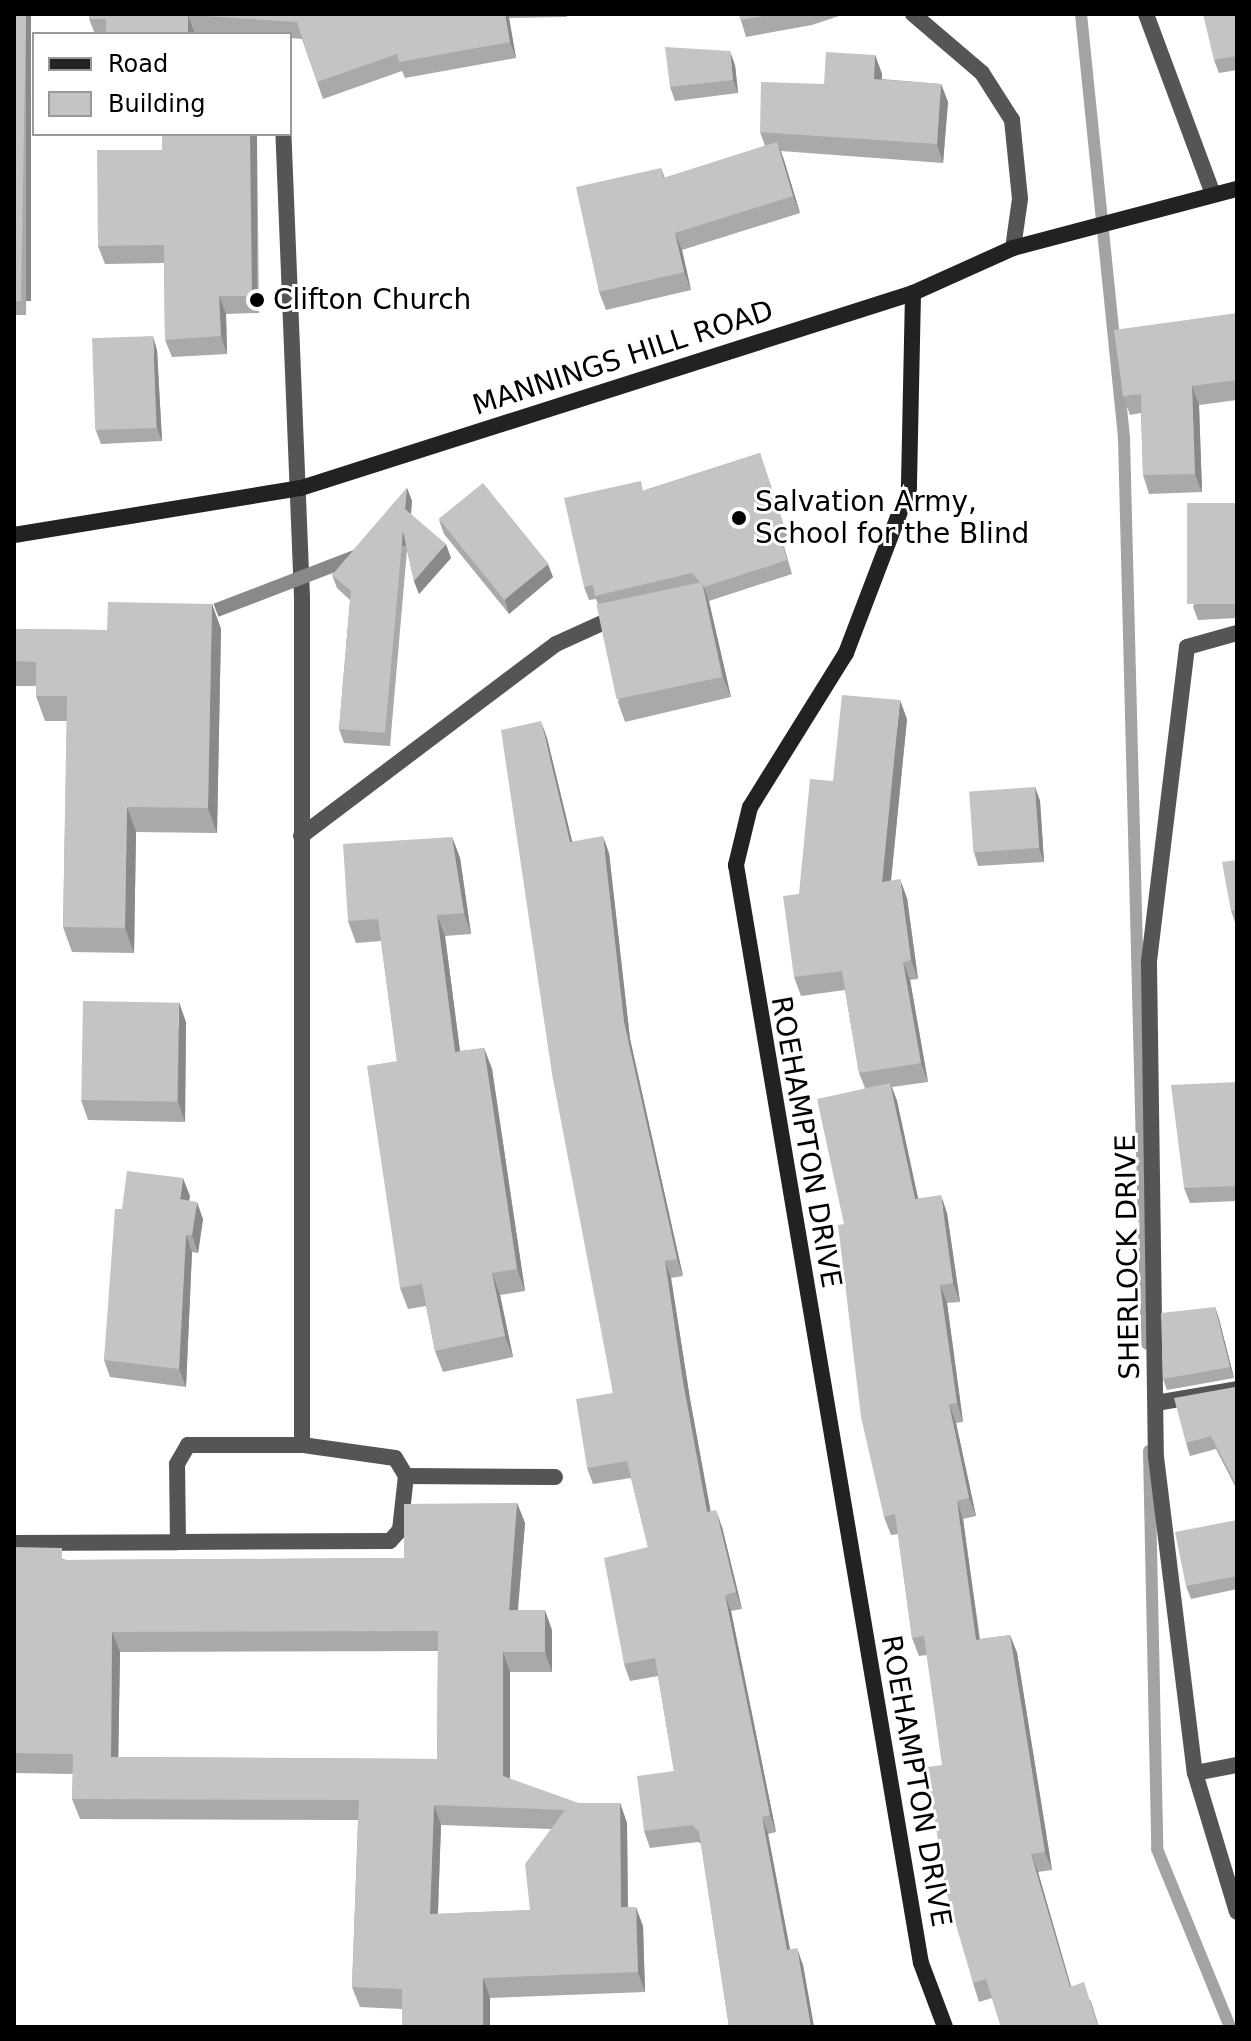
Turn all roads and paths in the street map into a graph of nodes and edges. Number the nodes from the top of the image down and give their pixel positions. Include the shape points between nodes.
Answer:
1 (913, 14) edge
2 (1146, 14) edge
3 (283, 136) edge
4 (1237, 189) edge
5 (1213, 194) junction
6 (1013, 248) junction
7 (913, 293) junction
8 (301, 488) junction
9 (14, 535) edge
10 (638, 611) edge
11 (1237, 633) edge
12 (301, 836) junction
13 (1237, 1389) edge
14 (1156, 1403) junction
15 (302, 1445) junction
16 (406, 1476) junction
17 (555, 1477) dead end
18 (178, 1542) junction
19 (14, 1543) edge
20 (1237, 1765) edge
21 (1195, 1773) junction
22 (1237, 1912) edge
23 (945, 2027) edge

1 - 6 street via 982,73 1012,120 1020,199
2 - 5 street
3 - 8 street
4 - 5 street, MANNINGS HILL ROAD
5 - 6 street, MANNINGS HILL ROAD
6 - 7 street, MANNINGS HILL ROAD
7 - 8 street, MANNINGS HILL ROAD
7 - 23 street, ROEHAMPTON DRIVE via 909,488 846,653 750,807 736,865 921,1963
8 - 9 street, MANNINGS HILL ROAD
8 - 12 street
10 - 12 street via 556,644
11 - 14 street, SHERLOCK DRIVE via 1187,647 1149,963
12 - 15 street
13 - 14 street
14 - 21 street, SHERLOCK DRIVE via 1156,1457
15 - 16 street via 395,1458
15 - 18 street via 188,1445 177,1464
16 - 17 street
16 - 18 street via 400,1530 390,1541
18 - 19 street
20 - 21 street
21 - 22 street, SHERLOCK DRIVE

